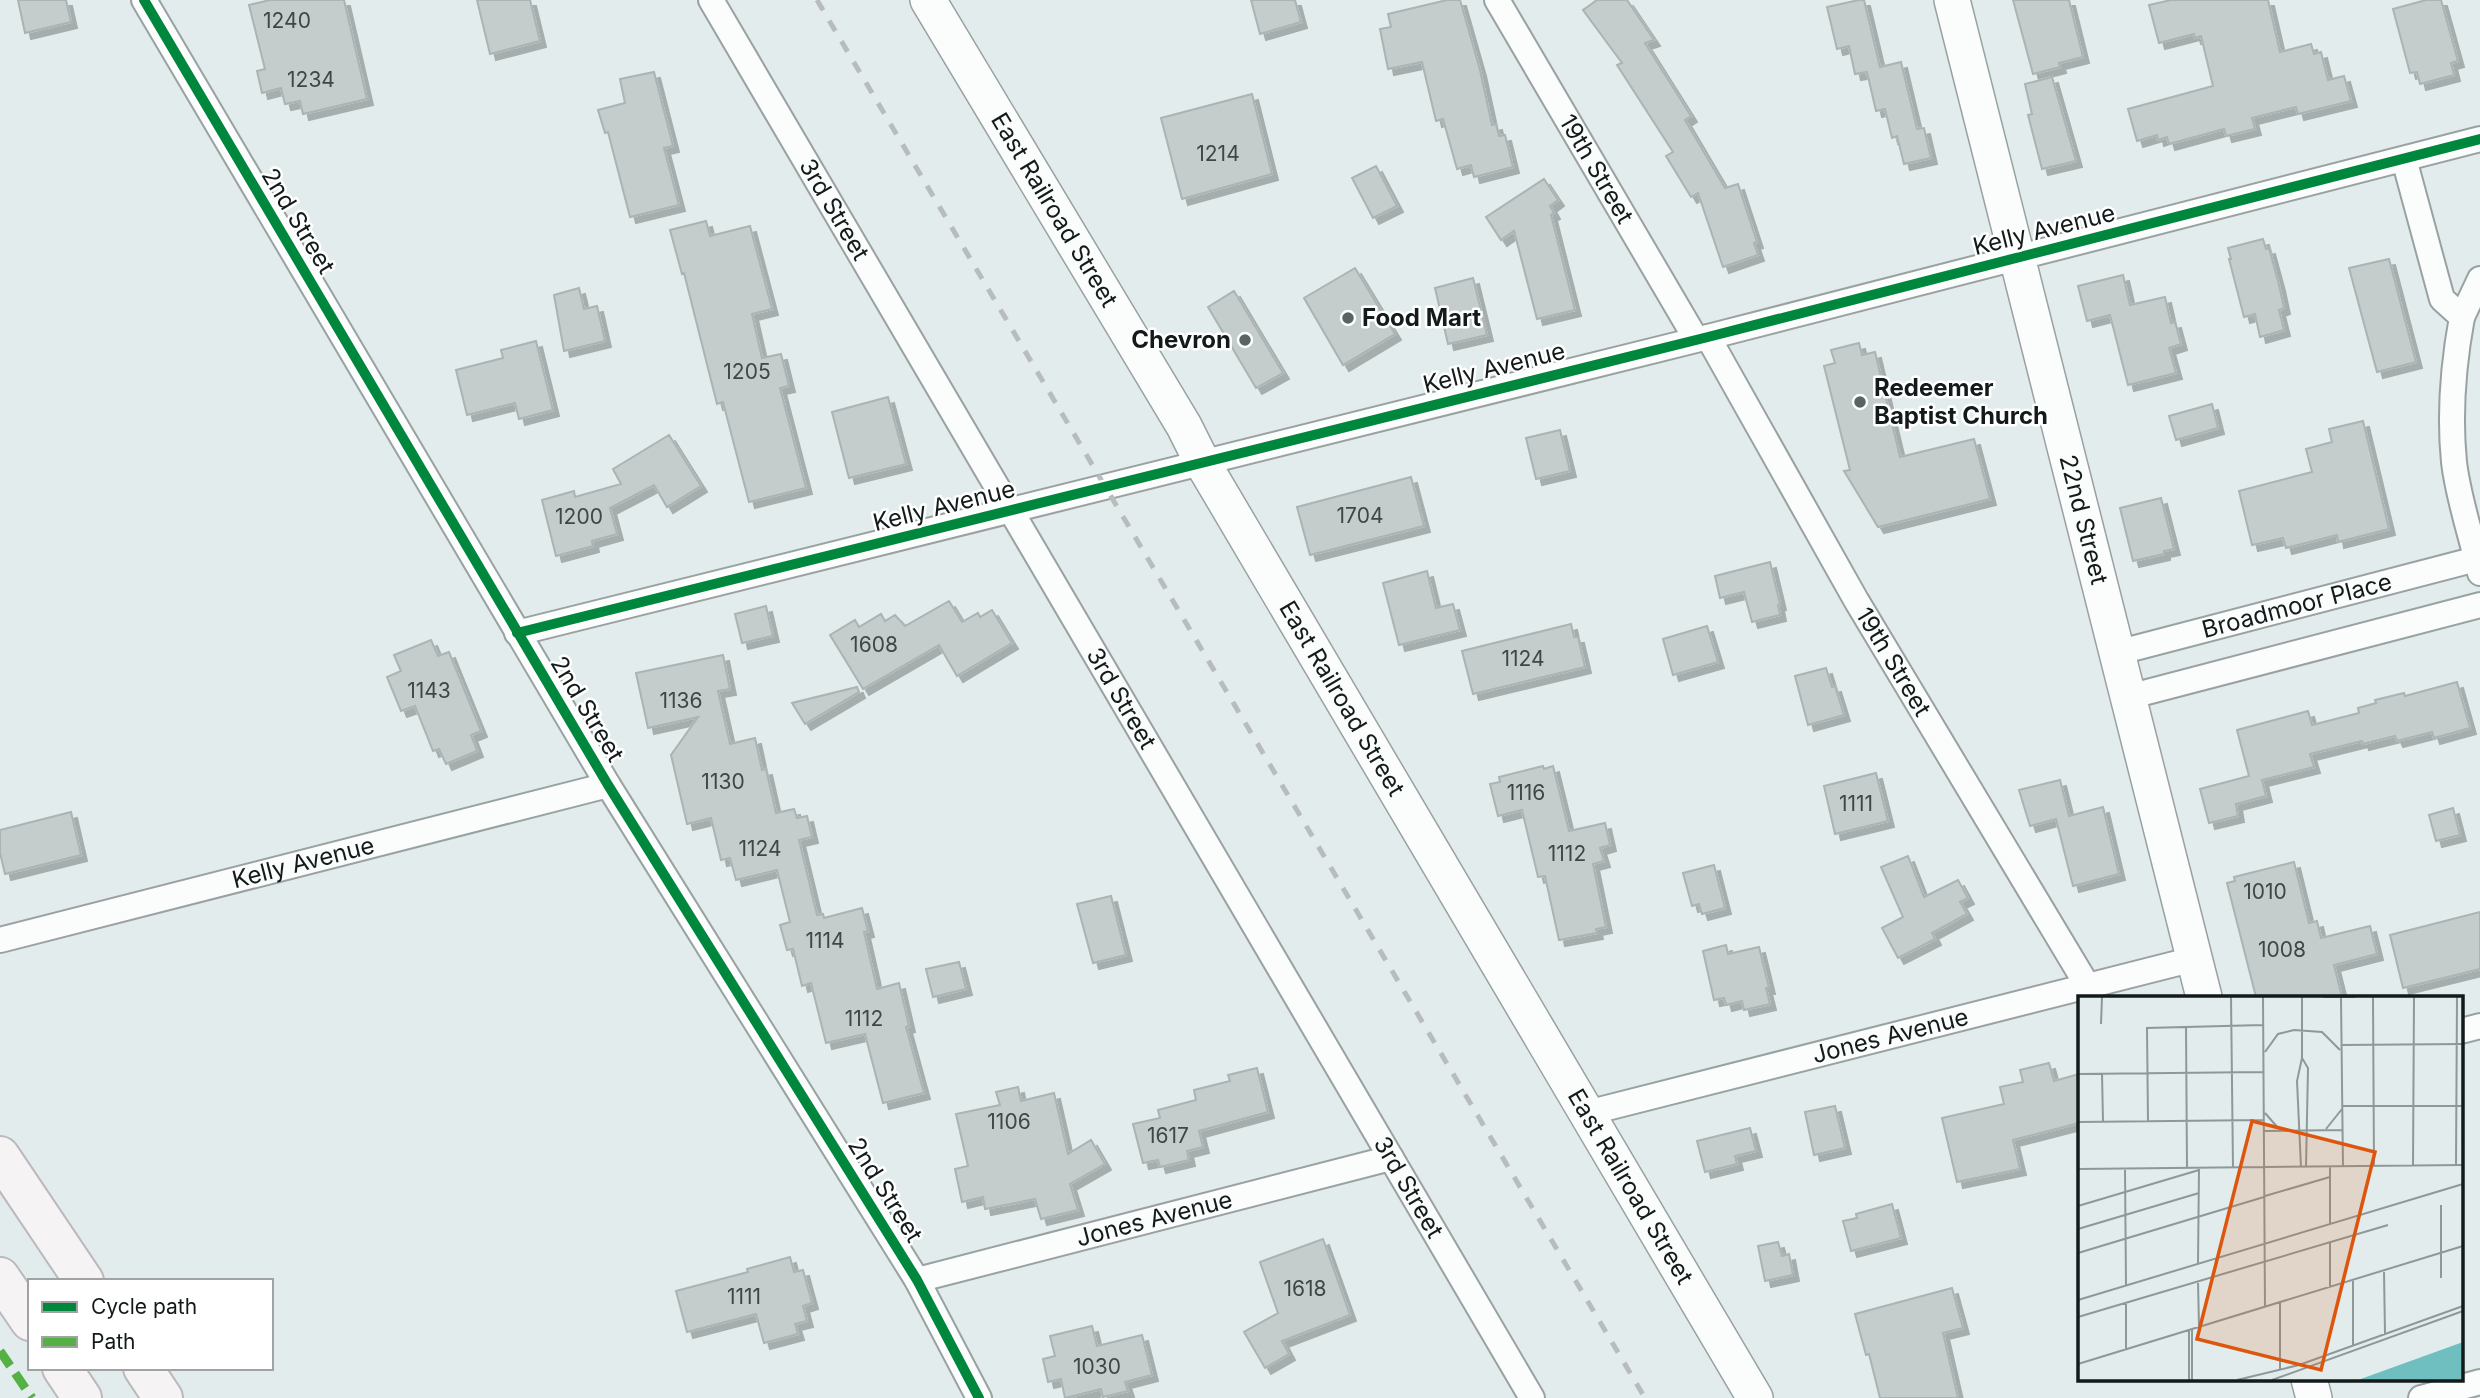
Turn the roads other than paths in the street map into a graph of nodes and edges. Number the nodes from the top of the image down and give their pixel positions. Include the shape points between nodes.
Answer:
1 (144, 0) edge
2 (711, 0) edge
3 (929, 0) edge
4 (1497, 0) edge
5 (1951, 0) edge
6 (2480, 139) edge
7 (2404, 159) junction
8 (2016, 258) junction
9 (2480, 279) edge
10 (2462, 317) junction
11 (1702, 338) junction
12 (1202, 462) junction
13 (1011, 511) junction
14 (2479, 564) edge
15 (2480, 605) edge
16 (517, 633) junction
17 (2116, 653) junction
18 (2128, 698) junction
19 (608, 785) junction
20 (0, 940) edge
21 (2194, 959) junction
22 (2087, 985) junction
23 (2204, 996) edge
24 (2480, 1026) edge
25 (2462, 1031) edge
26 (1587, 1113) junction
27 (0, 1156) edge
28 (1391, 1158) junction
29 (0, 1277) edge
30 (83, 1279) edge
31 (917, 1280) junction
32 (28, 1318) edge
33 (63, 1370) edge
34 (144, 1370) edge
35 (2309, 1380) edge
36 (2480, 1382) edge
37 (82, 1398) edge
38 (163, 1398) edge
39 (979, 1398) edge
40 (1532, 1398) edge
41 (1755, 1398) edge
42 (2314, 1398) edge
43 (2421, 1398) edge

1 - 16 street, 2nd Street
2 - 13 street, 3rd Street
3 - 12 street, East Railroad Street
4 - 11 street, 19th Street
5 - 8 street, 22nd Street
6 - 7 street, Kelly Avenue
7 - 8 street, Kelly Avenue
7 - 10 street via 2442,299
8 - 11 street, Kelly Avenue
8 - 17 street, 22nd Street
9 - 10 street
10 - 14 street via 2453,366 2454,464
11 - 12 street, Kelly Avenue
11 - 22 street, 19th Street
12 - 13 street, Kelly Avenue
12 - 26 street, East Railroad Street
13 - 16 street, Kelly Avenue
13 - 28 street, 3rd Street
14 - 17 street, Broadmoor Place
15 - 18 street, Broadmoor Place
16 - 19 street, 2nd Street
17 - 18 street, 22nd Street
18 - 21 street, 22nd Street
19 - 20 street, Kelly Avenue
19 - 31 street, 2nd Street
21 - 22 street, Jones Avenue
21 - 23 street, 22nd Street
22 - 26 street, Jones Avenue
24 - 25 street
26 - 41 street, East Railroad Street
27 - 30 main road
28 - 31 street, Jones Avenue
28 - 40 street, 3rd Street
29 - 32 main road
31 - 39 street, 2nd Street
33 - 37 main road
34 - 38 main road
35 - 42 street
36 - 43 street

